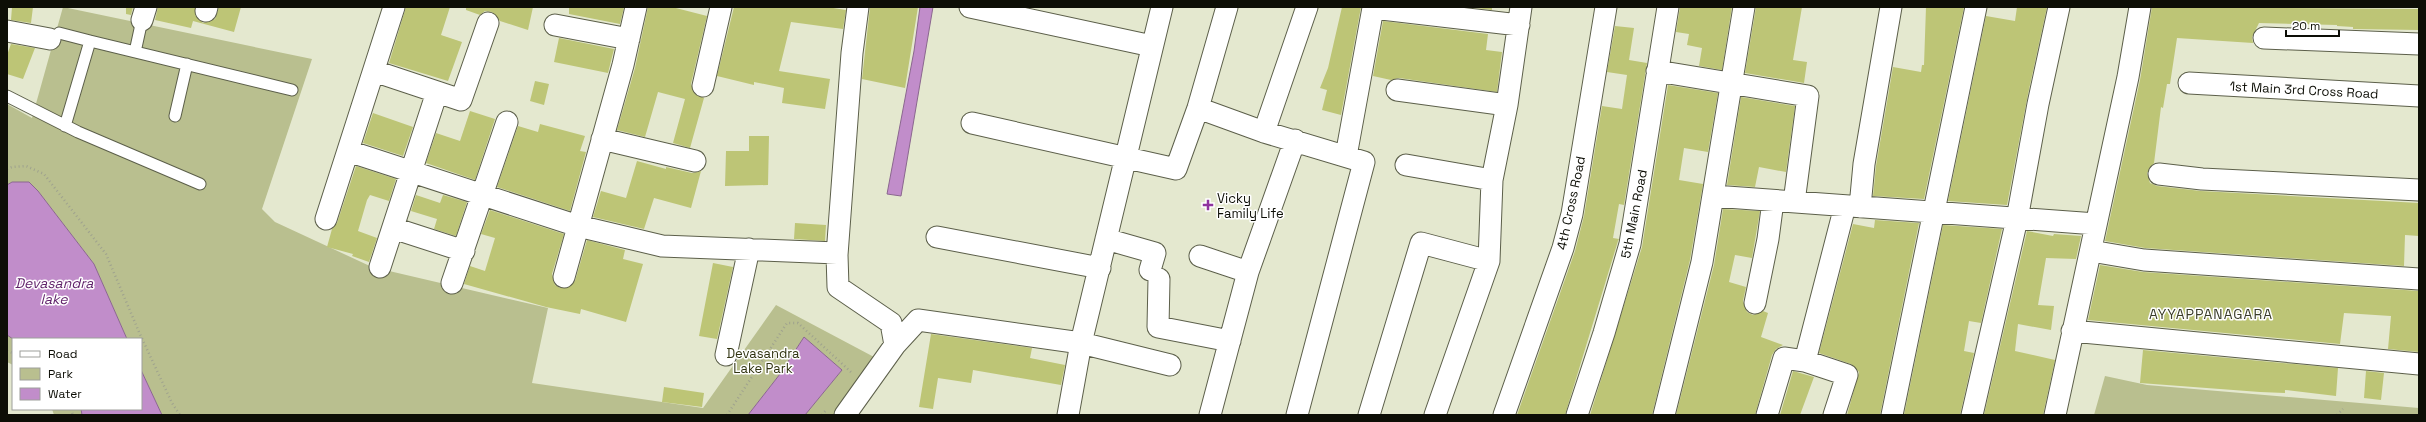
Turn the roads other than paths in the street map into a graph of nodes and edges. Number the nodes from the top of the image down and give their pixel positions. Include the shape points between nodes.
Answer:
1 (394, 7) edge
2 (636, 7) edge
3 (721, 7) edge
4 (858, 7) edge
5 (1162, 7) edge
6 (1227, 7) edge
7 (1307, 7) edge
8 (1373, 7) edge
9 (1606, 7) edge
10 (1668, 7) edge
11 (1744, 7) edge
12 (1891, 7) edge
13 (1976, 7) edge
14 (2059, 7) edge
15 (2140, 7) edge
16 (983, 9) edge
17 (144, 13) edge
18 (1520, 16) edge
19 (488, 23) dead end
20 (554, 25) dead end
21 (7, 31) edge
22 (54, 36) joint
23 (2264, 38) dead end
24 (629, 39) junction
25 (90, 41) junction
26 (2419, 44) edge
27 (1152, 46) junction
28 (135, 52) junction
29 (187, 64) junction
30 (374, 70) junction
31 (1657, 71) junction
32 (2189, 83) dead end
33 (1733, 84) junction
34 (703, 86) dead end
35 (292, 90) dead end
36 (1397, 90) dead end
37 (437, 92) junction
38 (7, 96) edge
39 (2419, 96) edge
40 (1507, 105) junction
41 (1198, 108) junction
42 (175, 116) dead end
43 (507, 122) dead end
44 (972, 123) dead end
45 (65, 126) junction
46 (1264, 132) junction
47 (602, 139) junction
48 (1296, 140) junction
49 (348, 151) junction
50 (1346, 156) junction
51 (1126, 158) junction
52 (695, 161) dead end
53 (1406, 165) dead end
54 (2159, 174) dead end
55 (1492, 180) junction
56 (200, 184) dead end
57 (2419, 190) edge
58 (482, 194) junction
59 (1713, 196) junction
60 (1773, 201) junction
61 (1794, 202) junction
62 (1853, 206) junction
63 (1933, 212) junction
64 (326, 219) dead end
65 (2016, 219) junction
66 (2096, 224) junction
67 (578, 226) junction
68 (393, 228) junction
69 (937, 237) dead end
70 (1106, 240) junction
71 (749, 250) junction
72 (464, 251) junction
73 (2091, 251) junction
74 (837, 253) junction
75 (1200, 256) dead end
76 (1489, 261) junction
77 (380, 267) dead end
78 (1100, 268) junction
79 (1248, 272) junction
80 (564, 277) dead end
81 (2419, 279) edge
82 (452, 283) dead end
83 (1755, 303) dead end
84 (2072, 331) junction
85 (1230, 341) junction
86 (1081, 343) junction
87 (895, 345) junction
88 (726, 356) dead end
89 (1805, 361) junction
90 (2419, 364) edge
91 (1170, 365) dead end
92 (845, 415) edge
93 (1068, 415) edge
94 (1210, 415) edge
95 (1297, 415) edge
96 (1369, 415) edge
97 (1435, 415) edge
98 (1504, 415) edge
99 (1576, 415) edge
100 (1664, 415) edge
101 (1767, 415) edge
102 (1834, 415) edge
103 (1892, 415) edge
104 (1972, 415) edge
105 (2055, 415) edge

1 - 30 street
2 - 24 street
3 - 34 street
4 - 74 street via 852,53
5 - 27 street
6 - 41 street
7 - 46 street
8 - 18 street
8 - 50 street
9 - 98 street, 4th Cross Road via 1563,248
10 - 31 street, 5th Main Road
11 - 33 street
12 - 62 street via 1864,164
13 - 63 street
14 - 65 street
15 - 66 street via 2128,77
16 - 27 street
17 - 28 lane
18 - 40 street
19 - 37 street via 461,100
20 - 24 street
21 - 22 street
22 - 25 lane
23 - 26 street
24 - 47 street
25 - 28 lane
25 - 45 lane
27 - 51 street
28 - 29 lane
29 - 35 lane
29 - 42 lane
30 - 37 street
30 - 49 street
31 - 33 street
31 - 99 street, 5th Main Road via 1630,244 1604,333
32 - 39 street, 1st Main 3rd Cross Road
33 - 59 street
33 - 61 street via 1808,96
36 - 40 street
37 - 68 street
38 - 45 lane
40 - 55 street
41 - 46 street
41 - 51 street via 1176,169
43 - 58 street
44 - 51 street
45 - 56 lane
46 - 48 street
47 - 52 street
47 - 67 street
48 - 50 street
48 - 79 street
49 - 58 street
49 - 64 street
50 - 95 street via 1364,162
51 - 70 street
53 - 55 street
54 - 57 street via 2202,179
55 - 76 street
58 - 67 street
58 - 72 street
59 - 60 street
59 - 100 street via 1702,262
60 - 61 street
60 - 83 street
61 - 62 street
62 - 63 street
62 - 89 street
63 - 65 street
63 - 103 street
65 - 66 street
65 - 104 street
66 - 73 street
67 - 71 street via 662,246
67 - 80 street
68 - 72 street
68 - 77 street
69 - 78 street
70 - 78 street
70 - 85 street via 1156,253 1158,328
71 - 74 street
71 - 88 street
72 - 82 street
73 - 81 street via 2144,260
73 - 84 street
74 - 87 street via 838,287 891,323
75 - 79 street
76 - 96 street via 1421,243
76 - 97 street
78 - 86 street
79 - 85 street
84 - 90 street
84 - 105 street
85 - 94 street
86 - 87 street via 918,320
86 - 91 street
86 - 93 street
87 - 92 street
89 - 101 street via 1784,358
89 - 102 street via 1847,376

